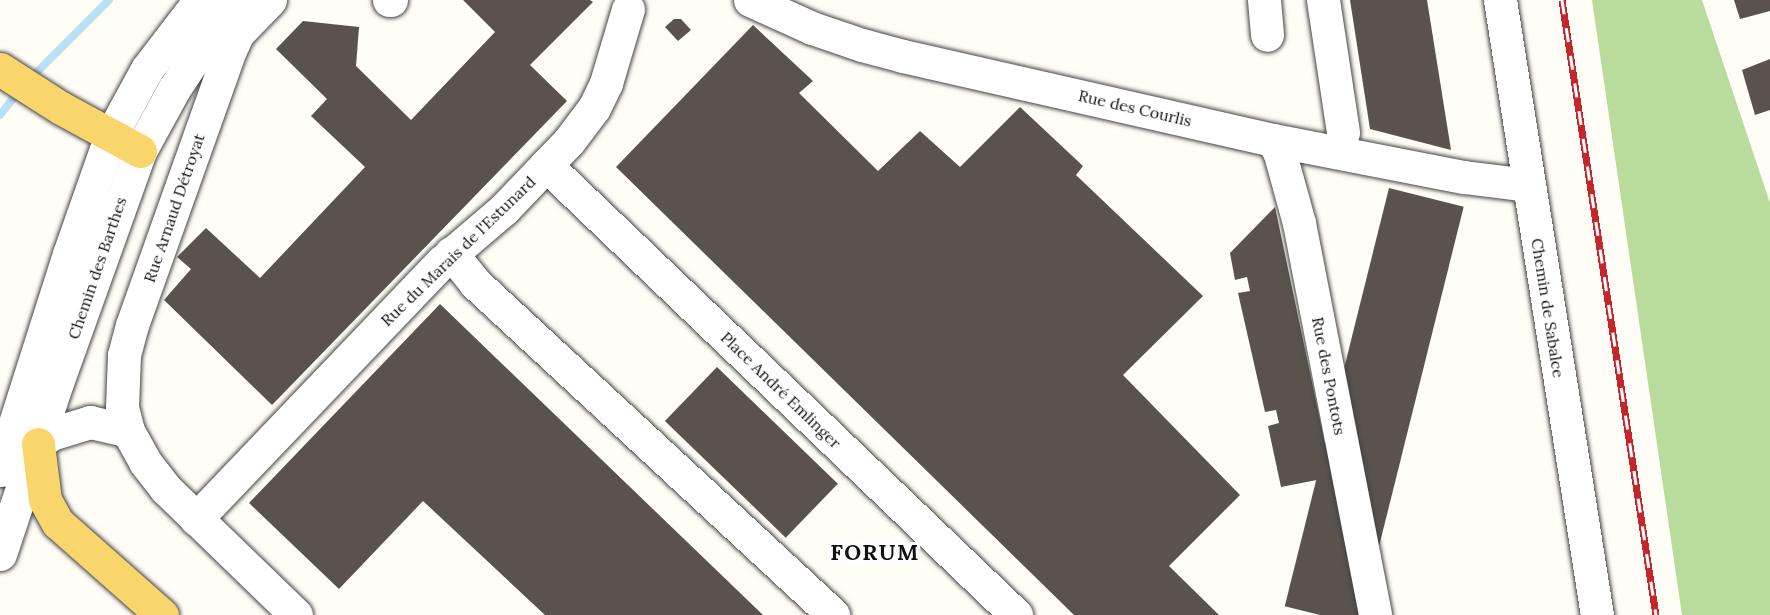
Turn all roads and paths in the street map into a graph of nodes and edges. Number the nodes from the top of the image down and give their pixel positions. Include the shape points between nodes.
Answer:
1 (200, 0) edge
2 (233, 0) edge
3 (270, 0) edge
4 (750, 0) edge
5 (1264, 0) edge
6 (1323, 0) edge
7 (1500, 0) edge
8 (631, 3) edge
9 (1267, 35) dead end
10 (0, 69) edge
11 (1343, 132) dead end
12 (111, 135) junction
13 (1273, 140) junction
14 (140, 151) junction
15 (546, 165) junction
16 (1528, 185) junction
17 (451, 253) junction
18 (128, 431) junction
19 (38, 444) junction
20 (0, 470) edge
21 (196, 519) junction
22 (0, 554) edge
23 (162, 615) edge
24 (296, 615) edge
25 (833, 615) edge
26 (1016, 615) edge
27 (1375, 615) edge
28 (1597, 615) edge

1 - 12 street, Chemin des Barthes via 147,69
2 - 14 street, Chemin des Barthes via 174,89
3 - 18 street, Rue Arnaud Détroyat via 238,33 230,50 132,325 122,381 122,407
4 - 13 street, Rue des Courlis via 862,45
5 - 9 street
6 - 11 street
7 - 16 street, Chemin de Sabalce
8 - 15 street, Rue du Marais de l'Estunard via 606,83 594,108
10 - 12 main road
12 - 14 main road
12 - 20 street, Chemin des Barthes
13 - 16 street, Rue des Courlis via 1464,177
13 - 27 street, Rue des Pontots via 1299,223
14 - 19 street, Chemin des Barthes
15 - 17 street, Rue du Marais de l'Estunard via 504,209
15 - 26 street, Place André Emlinger
16 - 28 street, Chemin de Sabalce
17 - 21 street, Rue du Marais de l'Estunard
17 - 25 street via 475,283
18 - 19 street via 90,422 51,434
18 - 21 street, Rue Arnaud Détroyat via 145,462
19 - 22 street, Chemin des Barthes
19 - 23 main road via 45,500 58,522
21 - 24 street, Rue Arnaud Détroyat

